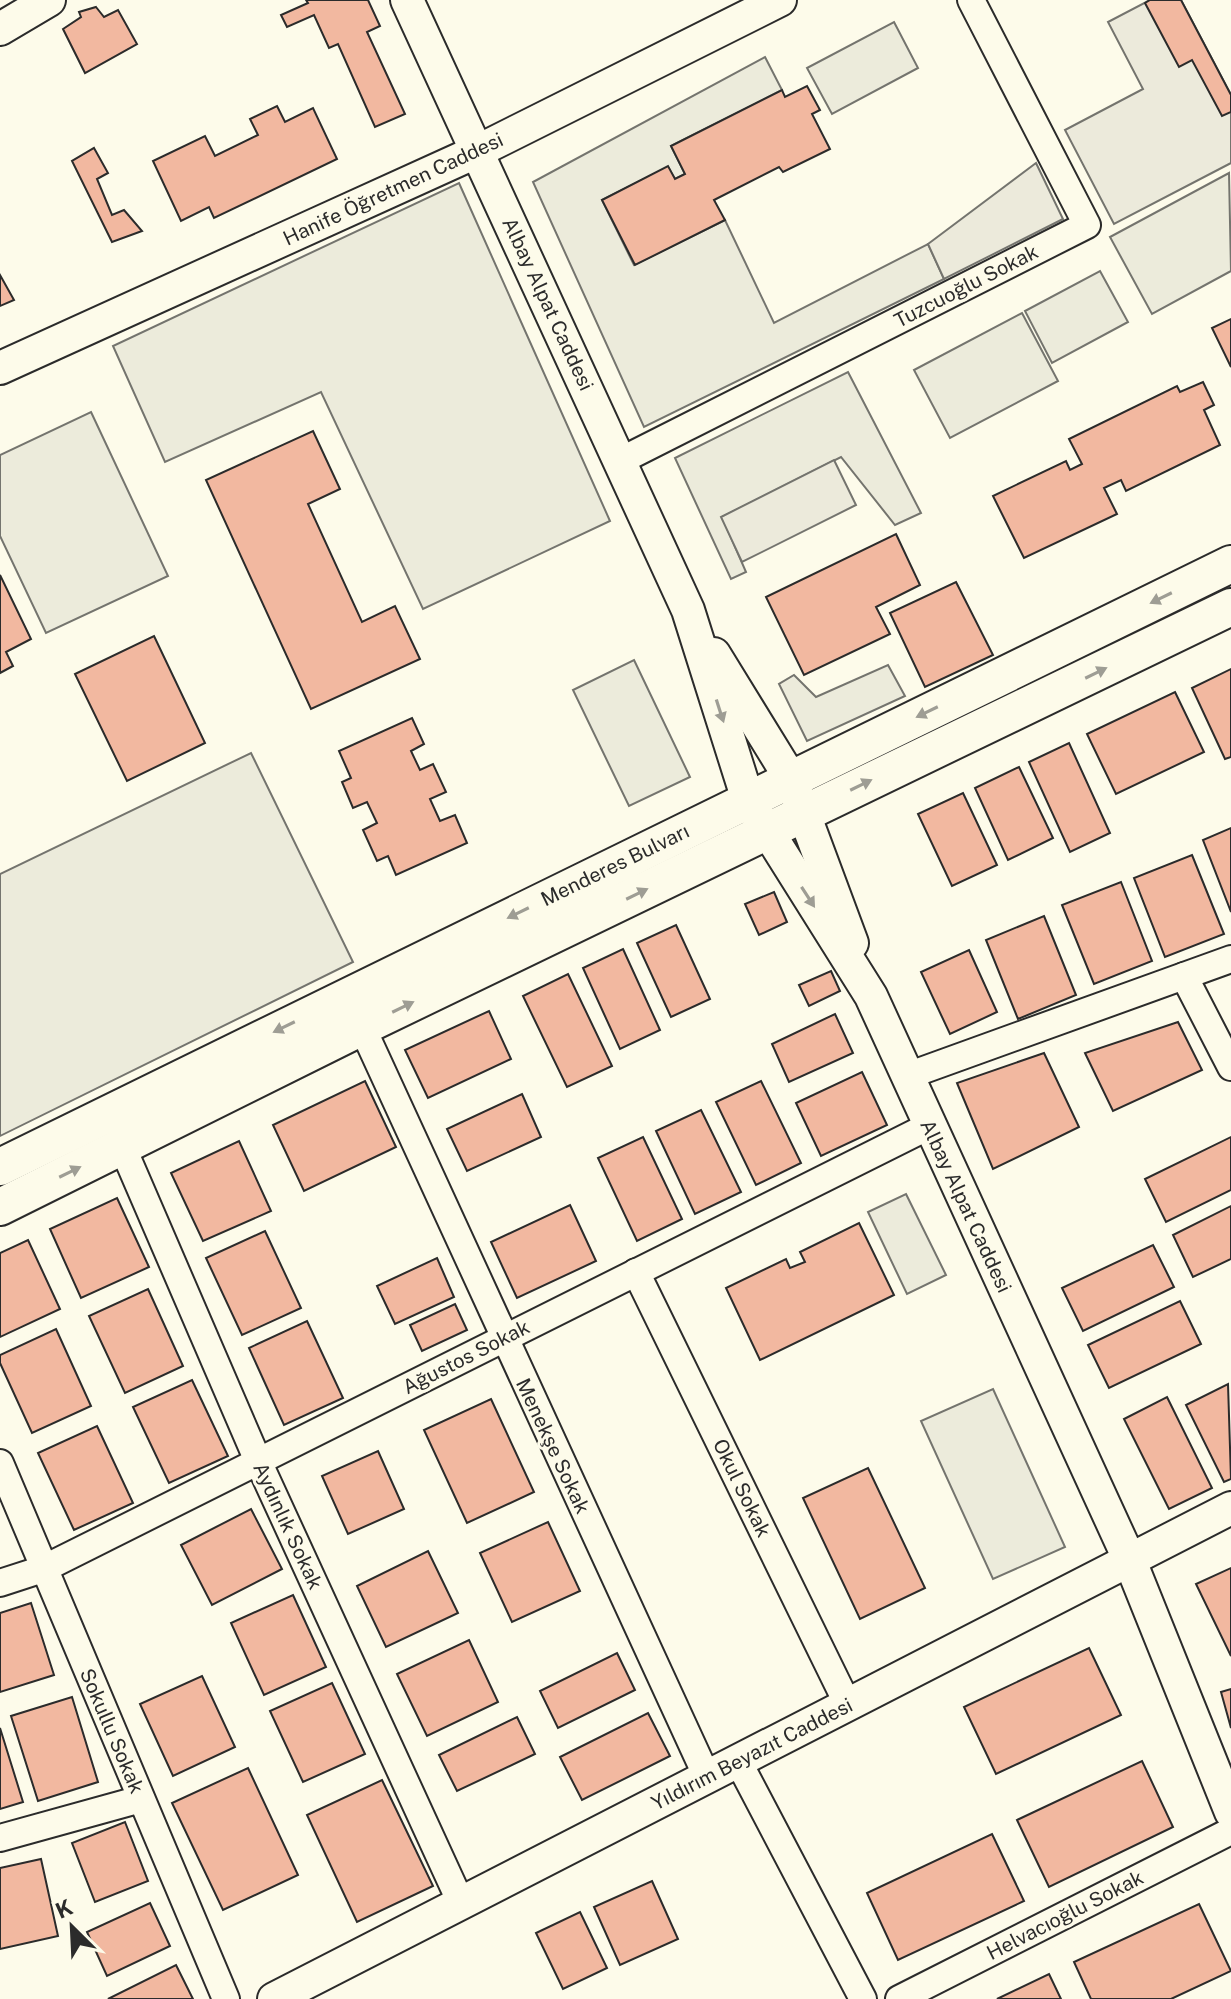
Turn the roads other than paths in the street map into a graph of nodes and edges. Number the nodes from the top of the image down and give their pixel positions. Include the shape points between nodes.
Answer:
1 (49, 0) edge
2 (407, 0) edge
3 (780, 0) edge
4 (971, 0) edge
5 (0, 29) edge
6 (478, 151) junction
7 (0, 368) edge
8 (620, 461) junction
9 (1231, 564) edge
10 (1231, 607) edge
11 (688, 610) junction
12 (791, 779) junction
13 (748, 800) junction
14 (806, 812) junction
15 (766, 831) junction
16 (1231, 959) edge
17 (1184, 976) junction
18 (871, 996) junction
19 (362, 1027) junction
20 (1231, 1067) edge
21 (907, 1076) junction
22 (929, 1126) junction
23 (122, 1146) junction
24 (0, 1167) edge
25 (0, 1207) edge
26 (636, 1272) junction
27 (503, 1339) junction
28 (258, 1461) junction
29 (0, 1463) edge
30 (1231, 1508) edge
31 (1130, 1561) junction
32 (43, 1569) junction
33 (0, 1583) edge
34 (848, 1705) junction
35 (738, 1761) junction
36 (707, 1777) junction
37 (141, 1799) junction
38 (1231, 1812) edge
39 (1231, 1831) edge
40 (0, 1838) edge
41 (461, 1903) junction
42 (226, 1999) edge
43 (274, 1999) edge
44 (863, 1999) edge
45 (899, 1999) edge

1 - 5 street
2 - 6 street, Albay Alpat Caddesi
3 - 6 street, Hanife Öğretmen Caddesi
4 - 8 street, Tuzcuoğlu Sokak via 1087,225
6 - 7 street, Hanife Öğretmen Caddesi
6 - 8 street, Albay Alpat Caddesi
8 - 11 street, Albay Alpat Caddesi
9 -> 12 main road, Menderes Bulvarı
14 -> 10 main road, Menderes Bulvarı
11 - 12 street, Albay Alpat Caddesi
11 -> 13 street, Albay Alpat Caddesi
12 - 13 main road, Menderes Bulvarı
12 - 14 street, Albay Alpat Caddesi
13 - 15 street, Albay Alpat Caddesi
13 -> 24 main road, Menderes Bulvarı
14 - 15 main road, Menderes Bulvarı
14 - 18 street, Albay Alpat Caddesi
15 -> 18 street, Albay Alpat Caddesi
19 -> 15 main road, Menderes Bulvarı
16 - 17 street
17 - 20 street
17 - 21 street
18 - 21 street, Albay Alpat Caddesi
19 - 23 main road, Menderes Bulvarı
19 - 27 street, Menekşe Sokak
21 - 22 street, Albay Alpat Caddesi
22 - 26 street, Ağustos Sokak
22 - 31 street, Albay Alpat Caddesi
25 -> 23 main road, Menderes Bulvarı
23 - 28 street, Aydınlık Sokak
26 - 27 street, Ağustos Sokak
26 - 34 street, Okul Sokak
27 - 28 street, Ağustos Sokak
27 - 36 street, Menekşe Sokak
28 - 32 street, Ağustos Sokak
28 - 41 street, Aydınlık Sokak
29 - 32 street, Sokullu Sokak
30 - 31 street, Yıldırım Beyazıt Caddesi
31 - 34 street, Yıldırım Beyazıt Caddesi
31 - 38 street, Albay Alpat Caddesi
32 - 33 street, Ağustos Sokak
32 - 37 street, Sokullu Sokak
34 - 35 street, Yıldırım Beyazıt Caddesi
35 - 36 street, Yıldırım Beyazıt Caddesi
35 - 44 street
36 - 41 street, Yıldırım Beyazıt Caddesi
37 - 40 street
37 - 42 street, Sokullu Sokak
39 - 45 street, Helvacıoğlu Sokak
41 - 43 street, Yıldırım Beyazıt Caddesi

